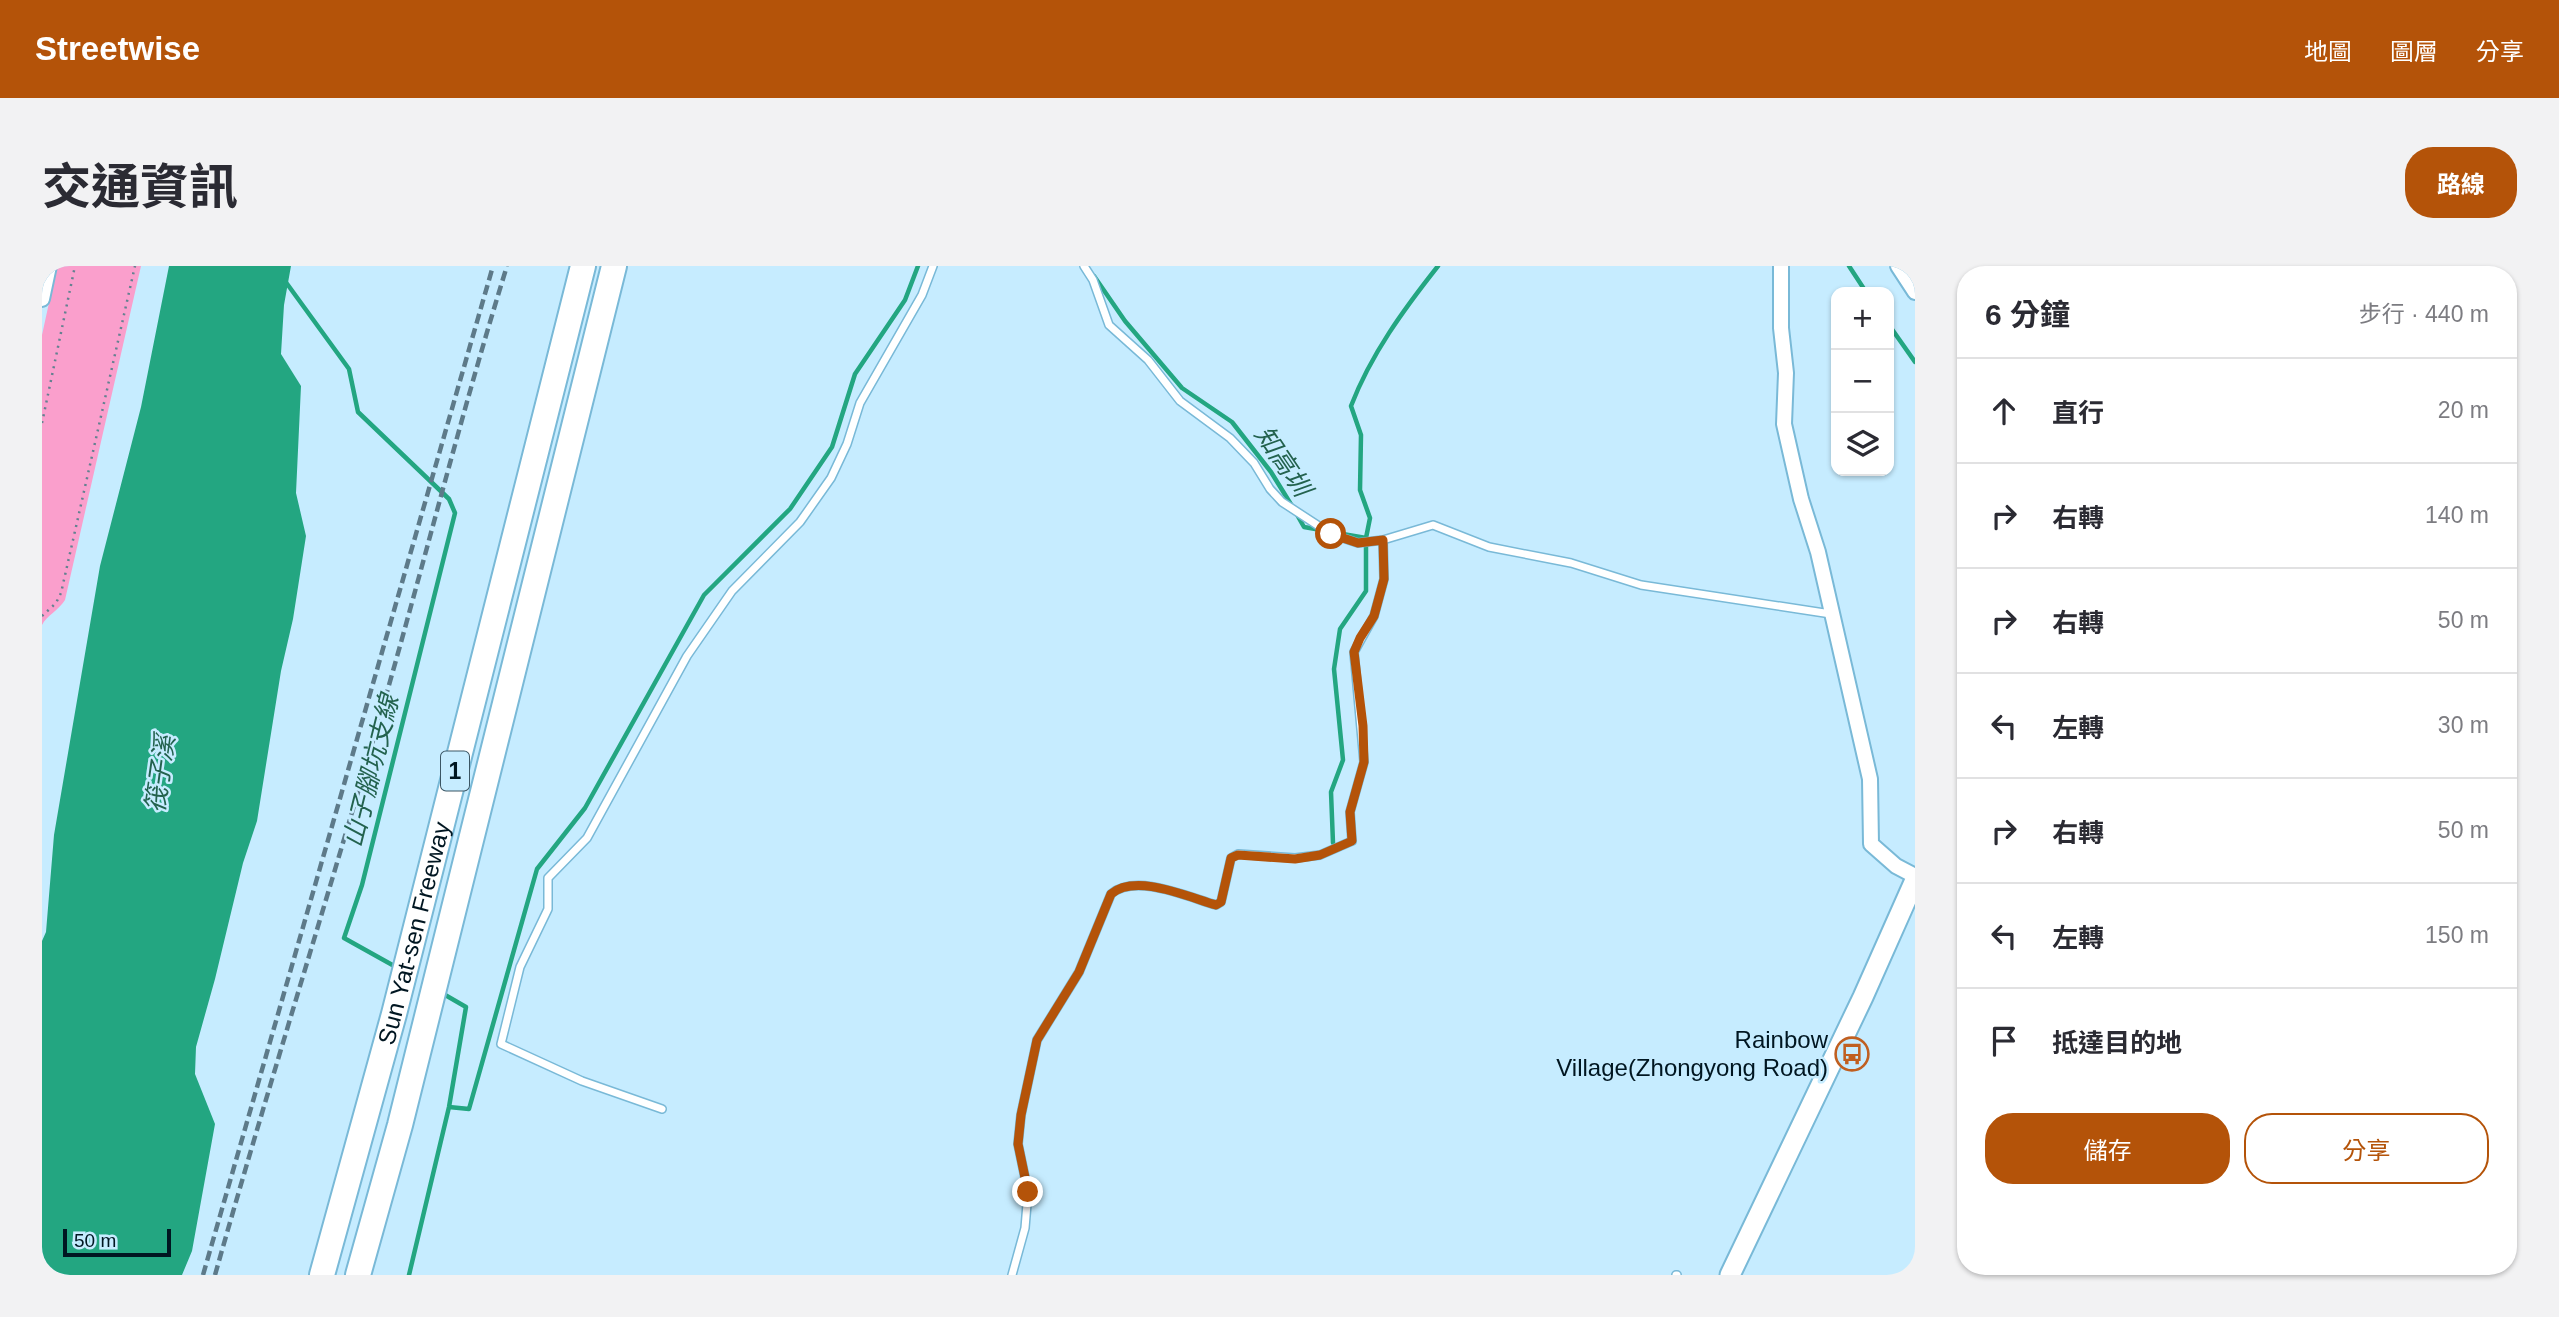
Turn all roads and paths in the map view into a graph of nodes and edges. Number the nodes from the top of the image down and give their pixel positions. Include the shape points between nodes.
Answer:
1 (49, 266) edge
2 (75, 266) edge
3 (127, 266) edge
4 (135, 266) edge
5 (583, 266) edge
6 (614, 266) edge
7 (933, 266) edge
8 (1084, 266) edge
9 (1781, 266) edge
10 (1898, 266) edge
11 (133, 273) junction
12 (1915, 292) edge
13 (42, 299) edge
14 (42, 422) edge
15 (1383, 540) junction
16 (1831, 614) junction
17 (42, 616) edge
18 (1915, 878) edge
19 (662, 1109) dead end
20 (322, 1275) edge
21 (358, 1275) edge
22 (1012, 1275) edge
23 (1730, 1275) edge

1 - 13 street
2 - 14 path
3 - 11 path
4 - 11 path
5 - 20 highway, Sun Yat-sen Freeway / 1 via 397,1002
6 - 21 highway, Sun Yat-sen Freeway / 1 via 400,1125
7 - 19 lane via 922,295 860,403 831,478 800,522 732,591 687,656 587,838 548,878 548,909 520,967 501,1044 582,1081
8 - 15 lane via 1109,325 1148,360 1180,401 1230,438 1282,502 1331,534 1358,543
9 - 16 street via 1784,424
10 - 12 street
11 - 17 path via 61,593
15 - 16 lane via 1433,525 1489,547 1572,563 1642,585
15 - 22 lane via 1384,579 1374,616 1354,652 1364,762 1350,812 1352,841 1320,855 1295,859 1231,858 1221,902 1216,905 1150,886 1119,887 1111,894 1079,972 1037,1040 1021,1115 1018,1144 1028,1192 1025,1228
16 - 18 street via 1870,779 1871,844
18 - 23 main road

